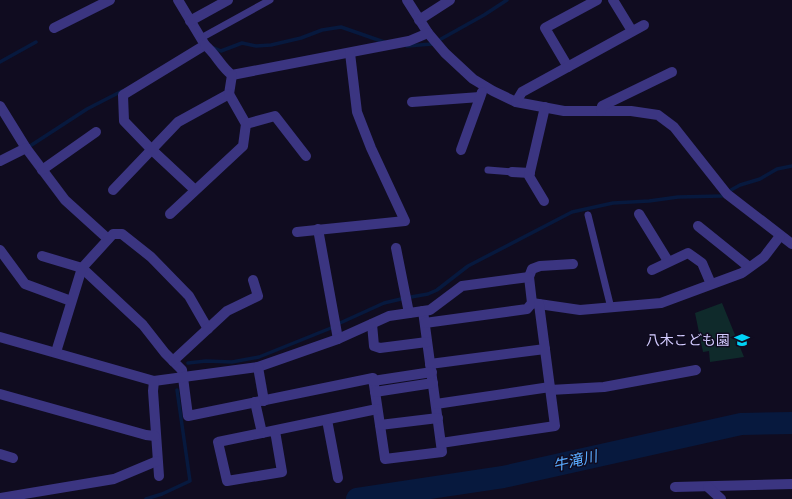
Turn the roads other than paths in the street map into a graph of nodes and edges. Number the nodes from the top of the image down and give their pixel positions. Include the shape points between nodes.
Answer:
1 (110, 0) edge
2 (178, 0) edge
3 (228, 0) edge
4 (270, 0) edge
5 (407, 0) edge
6 (450, 0) edge
7 (597, 0) edge
8 (613, 0) edge
9 (419, 20) junction
10 (190, 21) junction
11 (644, 25) dead end
12 (54, 28) dead end
13 (632, 31) junction
14 (428, 33) junction
15 (203, 42) junction
16 (350, 53) junction
17 (568, 67) junction
18 (672, 72) dead end
19 (232, 75) junction
20 (484, 86) junction
21 (230, 94) junction
22 (480, 97) junction
23 (412, 102) dead end
24 (516, 102) junction
25 (0, 106) edge
26 (544, 107) junction
27 (601, 111) junction
28 (246, 124) junction
29 (96, 132) dead end
30 (26, 148) junction
31 (151, 149) junction
32 (461, 150) dead end
33 (306, 156) dead end
34 (0, 161) edge
35 (42, 170) junction
36 (488, 170) dead end
37 (512, 172) joint
38 (530, 173) junction
39 (113, 190) dead end
40 (196, 190) junction
41 (544, 201) dead end
42 (170, 214) dead end
43 (640, 214) dead end
44 (588, 215) dead end
45 (698, 226) dead end
46 (318, 229) junction
47 (297, 232) dead end
48 (780, 236) junction
49 (108, 239) junction
50 (792, 244) edge
51 (396, 248) dead end
52 (0, 250) edge
53 (42, 256) dead end
54 (668, 261) junction
55 (573, 264) dead end
56 (749, 267) junction
57 (82, 268) junction
58 (652, 270) dead end
59 (529, 277) junction
60 (253, 280) dead end
61 (711, 284) junction
62 (71, 301) junction
63 (535, 303) junction
64 (611, 308) junction
65 (423, 311) junction
66 (409, 313) junction
67 (372, 324) junction
68 (425, 324) junction
69 (208, 329) junction
70 (0, 337) edge
71 (338, 339) junction
72 (427, 342) junction
73 (545, 349) junction
74 (56, 352) junction
75 (173, 361) junction
76 (258, 367) junction
77 (431, 368) junction
78 (696, 370) dead end
79 (184, 376) junction
80 (154, 381) junction
81 (373, 381) junction
82 (433, 383) junction
83 (550, 388) junction
84 (375, 392) junction
85 (0, 394) edge
86 (260, 401) junction
87 (436, 404) junction
88 (377, 409) junction
89 (438, 418) junction
90 (327, 420) junction
91 (380, 425) junction
92 (275, 431) junction
93 (262, 434) junction
94 (155, 436) junction
95 (441, 443) junction
96 (0, 454) edge
97 (13, 458) dead end
98 (157, 461) junction
99 (159, 476) dead end
100 (338, 478) dead end
101 (792, 484) edge
102 (675, 487) dead end
103 (708, 487) junction
104 (0, 498) edge
105 (721, 499) edge

1 - 12 street
2 - 10 street
3 - 10 street
4 - 15 lane
5 - 9 street
6 - 9 street
7 - 17 street via 545,28
8 - 13 street
9 - 14 street
10 - 15 street
11 - 13 street
13 - 17 street
14 - 16 street via 409,41
14 - 20 street via 445,53
15 - 19 street
15 - 31 street via 123,95 124,121
16 - 19 street
16 - 46 street via 358,112 370,148 405,221
17 - 24 street via 522,92
18 - 27 street via 602,106
19 - 21 street
20 - 22 street
20 - 24 street
21 - 28 street
21 - 31 street via 178,122
22 - 23 street
22 - 32 street
24 - 26 street
25 - 30 street
26 - 27 street via 564,111
26 - 38 street
27 - 48 street via 631,111 658,115 674,127 726,194
28 - 33 street via 275,116
28 - 40 street via 243,146
29 - 35 street
30 - 34 street
30 - 35 street
31 - 39 street
31 - 40 street
35 - 49 street via 65,200
36 - 37 lane
37 - 38 street
38 - 41 street via 529,176
40 - 42 street
43 - 54 street
44 - 64 lane
45 - 56 street
46 - 47 street
46 - 71 street
48 - 50 street
48 - 56 street via 764,257
49 - 57 street
49 - 69 street via 113,234 122,234 151,257 189,296
51 - 66 street
52 - 62 street via 25,284
53 - 57 street
54 - 58 street
54 - 61 street via 688,253 702,263
55 - 59 street via 540,266 532,269
56 - 61 street via 742,273
57 - 62 street
57 - 75 street via 143,325
59 - 63 street
59 - 65 street via 462,286 430,310
60 - 69 street via 258,296 227,311
61 - 64 street via 661,303
62 - 74 street
63 - 64 street via 580,310
63 - 68 street via 528,309
63 - 73 street
65 - 66 street
65 - 68 street
66 - 67 street via 389,316
67 - 71 street
67 - 72 street via 374,346 380,348
68 - 72 street
69 - 75 street
70 - 74 street
71 - 76 street
72 - 77 street
73 - 77 street
73 - 83 street
74 - 80 street
75 - 79 street
76 - 79 street
76 - 86 street
77 - 81 street
77 - 82 street
78 - 83 street via 604,388
79 - 80 street
79 - 86 street via 188,416
80 - 94 street
81 - 84 street
81 - 86 street via 373,378
82 - 84 street
82 - 87 street
83 - 87 street
83 - 95 street via 555,426
84 - 88 street
85 - 94 street via 146,436
86 - 93 street
87 - 89 street
88 - 90 street
88 - 91 street
89 - 91 street
89 - 95 street
90 - 92 street
90 - 100 street
91 - 95 street via 385,459 442,452
92 - 93 street
92 - 93 street via 282,472 227,481 218,442
94 - 98 street
96 - 97 street
98 - 99 street
98 - 104 street via 114,479
101 - 103 street
102 - 103 street
103 - 105 street

